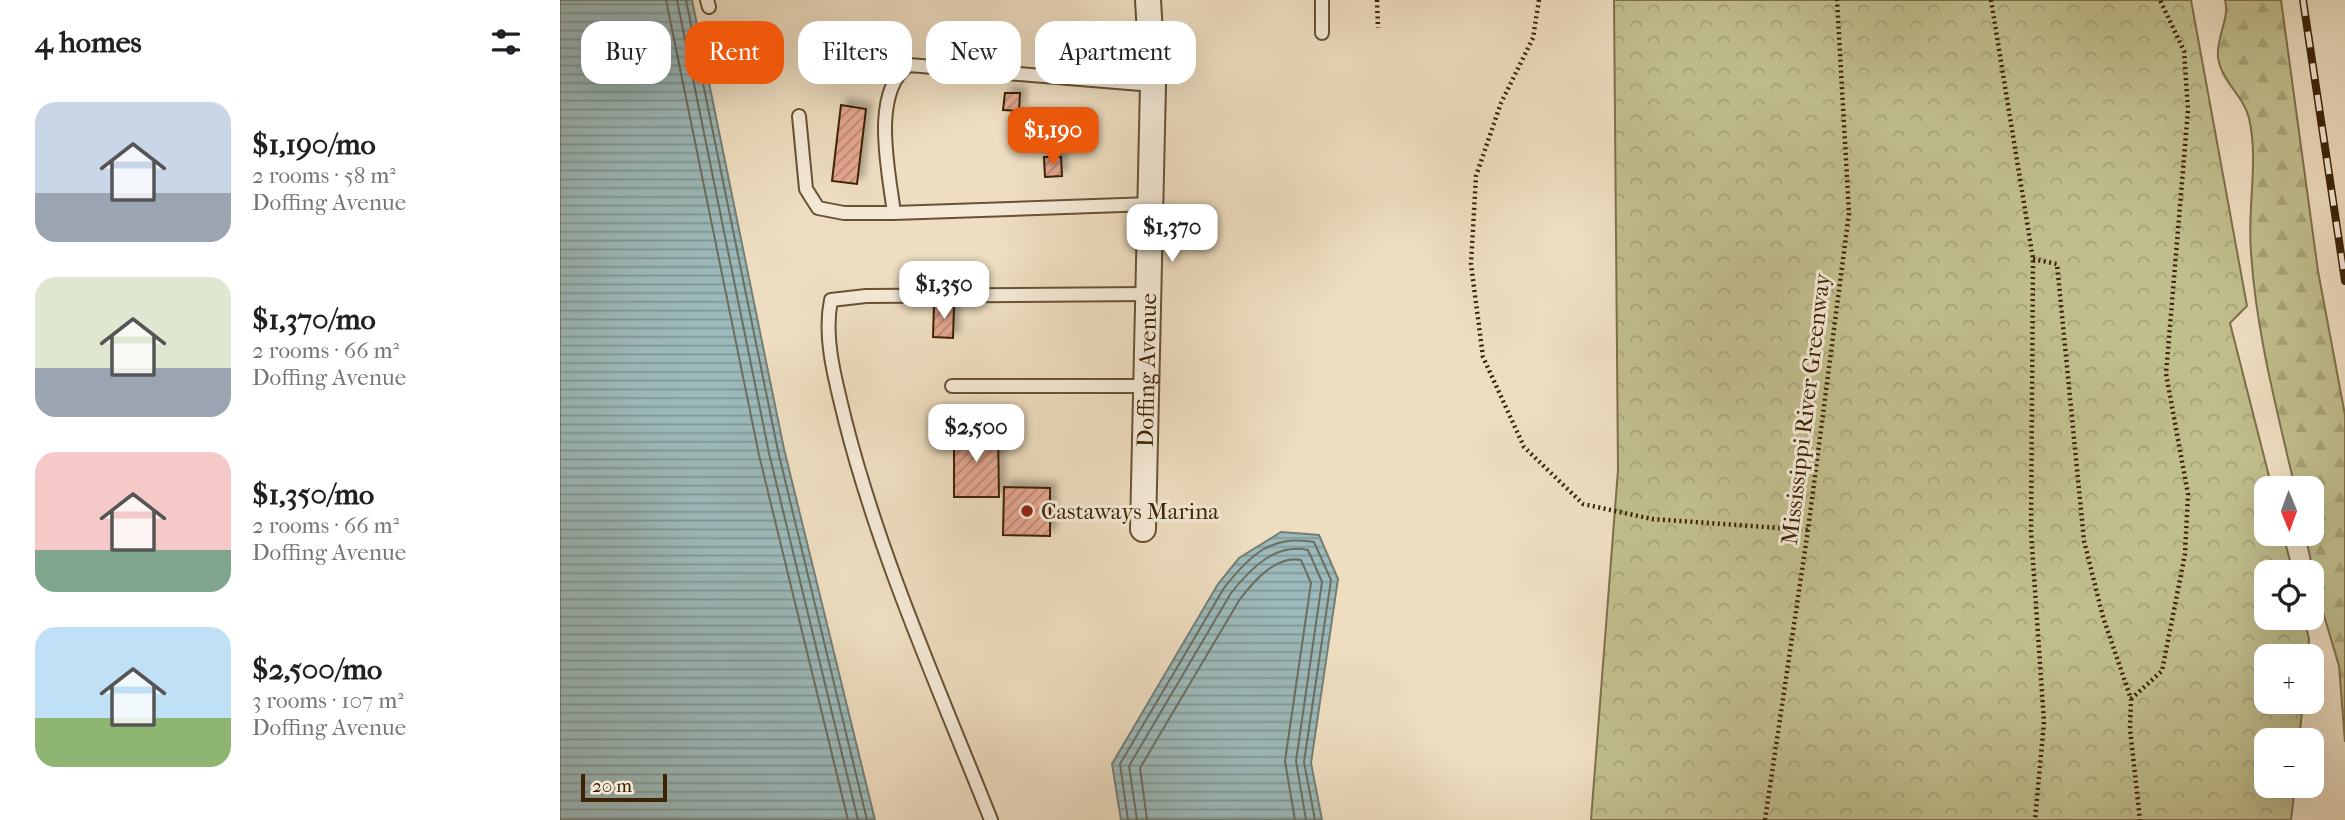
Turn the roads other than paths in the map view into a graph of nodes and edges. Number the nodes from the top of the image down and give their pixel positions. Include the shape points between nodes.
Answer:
1 (1147, 0) edge
2 (1322, 0) edge
3 (1322, 33) dead end
4 (1153, 85) junction
5 (799, 116) dead end
6 (1151, 204) junction
7 (894, 213) junction
8 (1149, 294) junction
9 (952, 386) dead end
10 (1146, 386) junction
11 (1143, 529) dead end
12 (991, 820) edge

1 - 4 street, Doffing Avenue
2 - 3 lane
4 - 6 street, Doffing Avenue
4 - 7 lane via 909,65 898,72 884,129
5 - 7 lane via 806,189 818,208
6 - 7 lane
6 - 8 street, Doffing Avenue
8 - 10 street, Doffing Avenue
8 - 12 lane via 831,300 826,324 859,474 915,632
9 - 10 lane
10 - 11 street, Doffing Avenue

